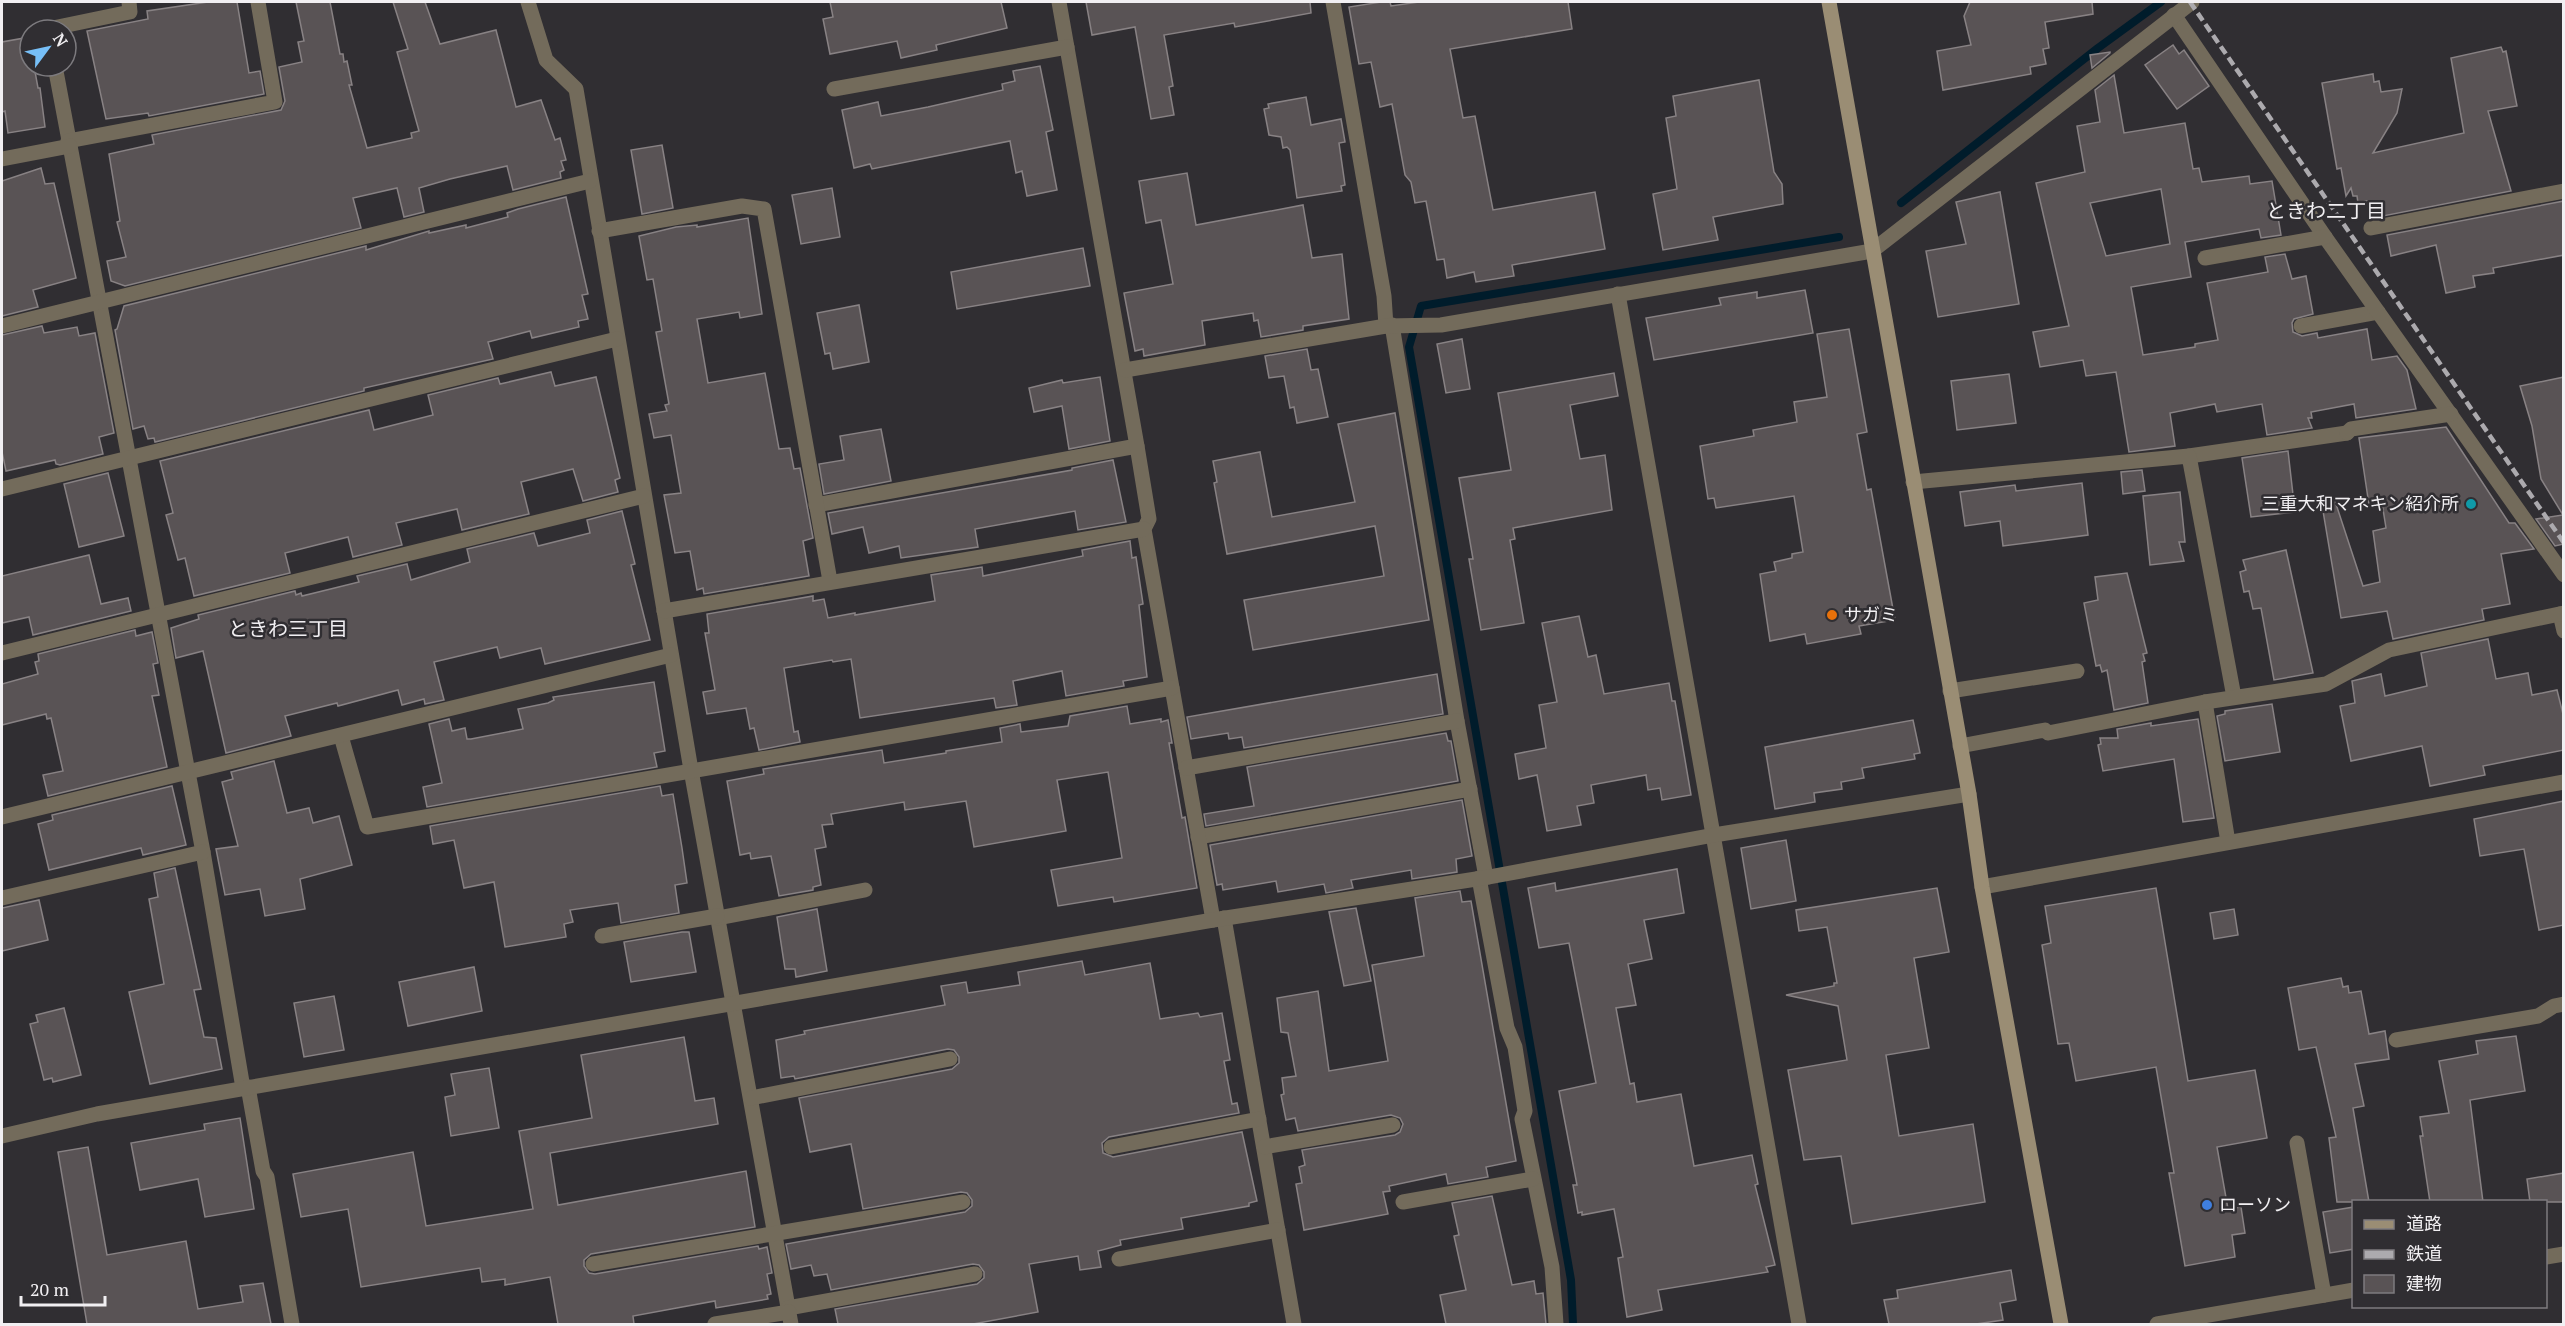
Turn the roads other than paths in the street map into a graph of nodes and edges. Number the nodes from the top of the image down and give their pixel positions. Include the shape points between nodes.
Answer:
1 (129, 2) edge
2 (258, 2) edge
3 (528, 2) edge
4 (1059, 2) edge
5 (1333, 2) edge
6 (1829, 2) edge
7 (2192, 2) edge
8 (2174, 15) junction
9 (78, 23) edge
10 (1067, 47) junction
11 (57, 78) edge
12 (834, 88) dead end
13 (69, 143) junction
14 (2, 159) edge
15 (590, 181) junction
16 (2564, 191) edge
17 (2372, 228) dead end
18 (599, 231) junction
19 (2325, 237) junction
20 (1872, 251) junction
21 (2205, 258) dead end
22 (1618, 294) junction
23 (99, 303) junction
24 (2378, 312) junction
25 (1391, 325) junction
26 (2, 326) edge
27 (2301, 326) dead end
28 (617, 339) junction
29 (1125, 370) junction
30 (2451, 414) junction
31 (1137, 446) junction
32 (2189, 456) junction
33 (130, 458) junction
34 (1913, 482) junction
35 (2, 489) edge
36 (644, 496) junction
37 (816, 505) junction
38 (1144, 529) junction
39 (2564, 575) edge
40 (830, 581) junction
41 (664, 611) junction
42 (2562, 613) edge
43 (158, 616) junction
44 (2564, 631) edge
45 (2, 653) edge
46 (671, 656) junction
47 (2078, 671) dead end
48 (1172, 688) junction
49 (1950, 691) junction
50 (2234, 697) junction
51 (2205, 702) junction
52 (1457, 721) junction
53 (341, 736) junction
54 (1960, 746) junction
55 (1186, 768) junction
56 (691, 770) junction
57 (188, 773) junction
58 (2564, 782) edge
59 (1470, 789) junction
60 (1969, 794) junction
61 (2, 817) edge
62 (1714, 835) junction
63 (1198, 837) junction
64 (2228, 842) junction
65 (203, 852) junction
66 (1485, 877) junction
67 (1982, 887) junction
68 (865, 890) dead end
69 (2, 898) edge
70 (718, 917) junction
71 (1218, 919) junction
72 (602, 936) dead end
73 (734, 1004) junction
74 (2564, 1004) edge
75 (2396, 1040) dead end
76 (950, 1059) dead end
77 (246, 1088) junction
78 (751, 1098) junction
79 (1258, 1119) junction
80 (1393, 1125) dead end
81 (2, 1136) edge
82 (2297, 1143) dead end
83 (1111, 1147) dead end
84 (1264, 1148) junction
85 (1533, 1179) junction
86 (963, 1202) dead end
87 (1402, 1202) dead end
88 (1278, 1230) junction
89 (774, 1232) junction
90 (2564, 1254) edge
91 (2547, 1257) edge
92 (1119, 1259) dead end
93 (593, 1264) dead end
94 (975, 1274) dead end
95 (2352, 1290) edge
96 (2324, 1295) junction
97 (789, 1315) edge
98 (292, 1324) edge
99 (715, 1324) edge
100 (1294, 1324) edge
101 (1556, 1324) edge
102 (1799, 1324) edge
103 (2061, 1324) edge
104 (2157, 1324) edge

1 - 9 street via 130,12
2 - 13 street via 274,102
3 - 15 street via 546,60 576,89
4 - 10 street
5 - 25 street
6 - 20 street
7 - 8 street
8 - 19 street
8 - 20 street
10 - 12 street
10 - 29 street
11 - 13 street
13 - 14 street
13 - 23 street
15 - 18 street
15 - 23 street
16 - 17 street
18 - 28 street
18 - 37 street via 742,206 764,209
19 - 21 street
19 - 24 street
20 - 22 street
20 - 34 street
22 - 25 street via 1435,325
22 - 62 street
23 - 26 street
23 - 33 street
24 - 27 street
24 - 30 street
25 - 29 street
25 - 52 street
28 - 33 street
28 - 36 street
29 - 31 street
30 - 32 street
30 - 39 street
31 - 37 street
31 - 38 street via 1149,519
32 - 34 street
32 - 50 street
33 - 35 street
33 - 43 street
34 - 49 street
36 - 41 street
36 - 43 street
37 - 40 street
38 - 40 street
38 - 48 street
40 - 41 street
41 - 46 street
42 - 44 street
42 - 50 street via 2389,650 2326,684
43 - 45 street
43 - 57 street
46 - 53 street
46 - 56 street
47 - 49 street
48 - 55 street
48 - 56 street
49 - 54 street
50 - 51 street
51 - 54 street
51 - 64 street
52 - 55 street
52 - 59 street
53 - 56 street via 367,827
53 - 57 street
54 - 60 street
55 - 63 street
56 - 70 street
57 - 61 street
57 - 65 street
58 - 64 street
59 - 63 street
59 - 66 street
60 - 62 street
60 - 67 street
62 - 66 street
62 - 102 street
63 - 71 street
64 - 67 street
65 - 69 street
65 - 77 street
66 - 71 street
66 - 85 street
67 - 103 street
68 - 70 street
70 - 72 street
70 - 73 street
71 - 73 street
71 - 79 street
73 - 77 street
73 - 78 street
74 - 75 street via 2538,1016
76 - 78 street
77 - 81 street via 63,1120
77 - 98 street via 267,1177
78 - 89 street
79 - 83 street
79 - 84 street
80 - 84 street
82 - 96 street
84 - 88 street
85 - 87 street
85 - 101 street via 1552,1267
86 - 89 street
88 - 92 street
88 - 100 street
89 - 93 street
89 - 97 street
90 - 91 street
94 - 97 street
95 - 96 street
96 - 104 street
97 - 99 street

